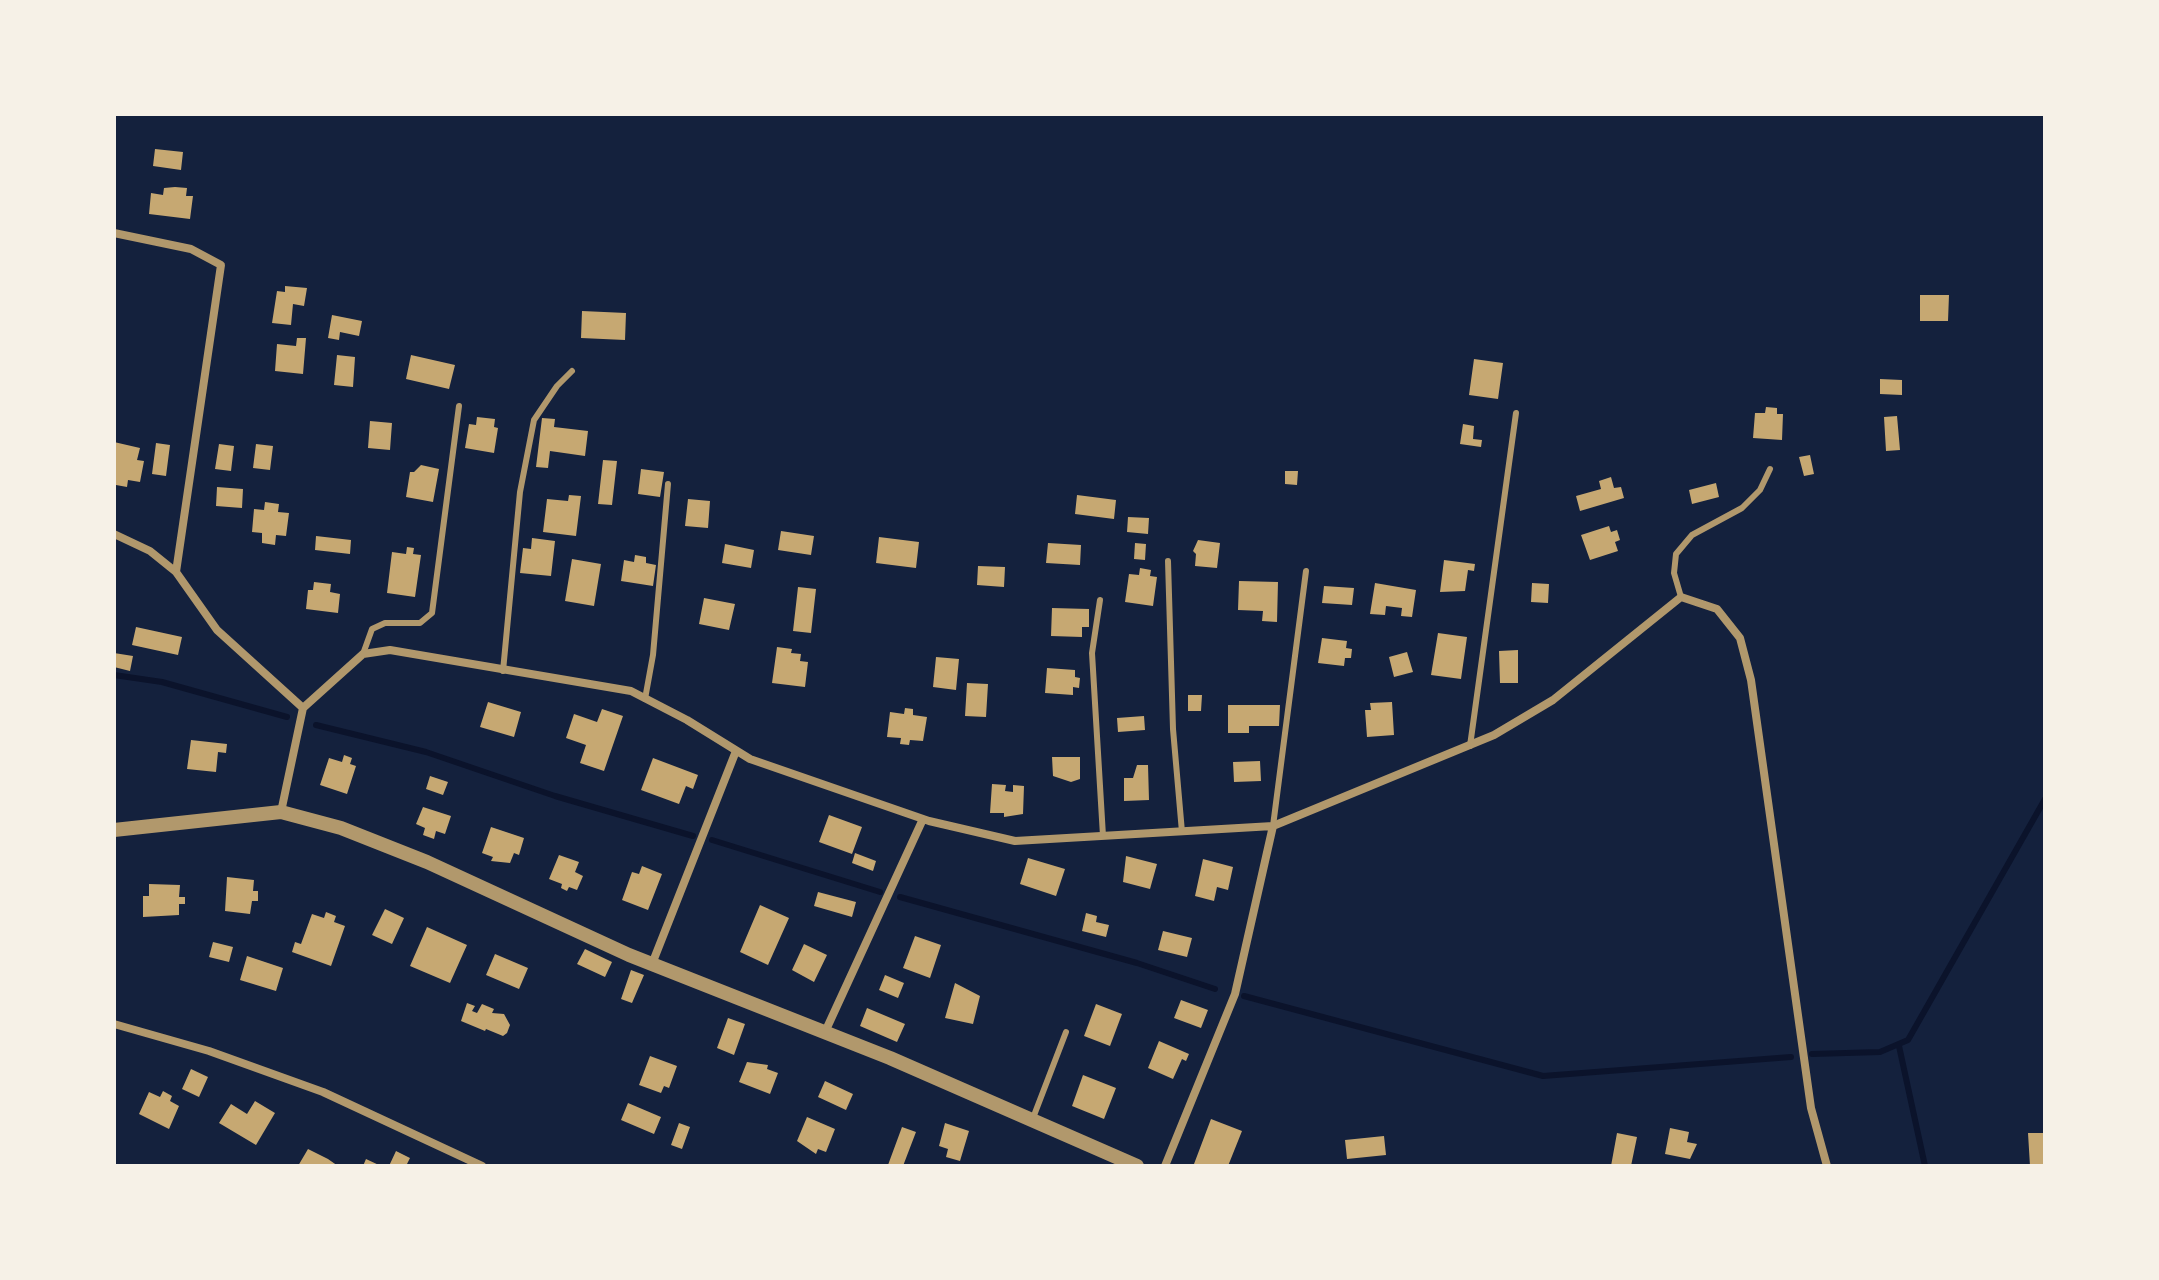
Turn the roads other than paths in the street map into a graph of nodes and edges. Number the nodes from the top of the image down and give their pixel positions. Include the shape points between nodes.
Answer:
1 (114, 233) edge
2 (572, 371) dead end
3 (459, 406) dead end
4 (1516, 413) dead end
5 (1770, 469) dead end
6 (668, 484) dead end
7 (114, 534) edge
8 (1168, 561) dead end
9 (1306, 571) dead end
10 (176, 572) junction
11 (1681, 597) junction
12 (1100, 600) dead end
13 (363, 654) junction
14 (503, 671) junction
15 (645, 699) junction
16 (303, 708) junction
17 (1470, 746) junction
18 (736, 751) junction
19 (281, 812) junction
20 (923, 819) junction
21 (1273, 826) junction
22 (114, 830) edge
23 (1182, 832) junction
24 (1103, 836) junction
25 (652, 964) junction
26 (114, 1024) edge
27 (825, 1032) junction
28 (1066, 1032) dead end
29 (1032, 1120) junction
30 (482, 1166) edge
31 (1137, 1166) edge
32 (1165, 1166) edge
33 (1827, 1166) edge

1 - 10 street via 191,249 221,265
2 - 14 lane via 534,420 520,492
3 - 13 lane via 432,613 420,623 385,623 372,629
4 - 17 lane
5 - 11 lane via 1760,490 1742,508 1692,535 1676,554 1674,573
6 - 15 lane
7 - 10 street via 150,551
8 - 23 lane
9 - 21 lane
10 - 16 street via 217,630
11 - 17 street via 1553,700
11 - 33 street via 1717,609 1740,638 1751,680 1811,1108
12 - 24 lane via 1092,653
13 - 14 street via 390,650
13 - 16 street
14 - 15 street via 631,691
15 - 18 street
16 - 19 street
17 - 21 street
18 - 20 street
18 - 25 street
19 - 22 street
19 - 25 street via 341,828 427,862
20 - 24 street via 1015,841
20 - 27 street
21 - 23 street
21 - 32 street via 1235,994
23 - 24 street
25 - 27 street
26 - 30 street via 323,1092
27 - 29 street
28 - 29 lane
29 - 31 street

